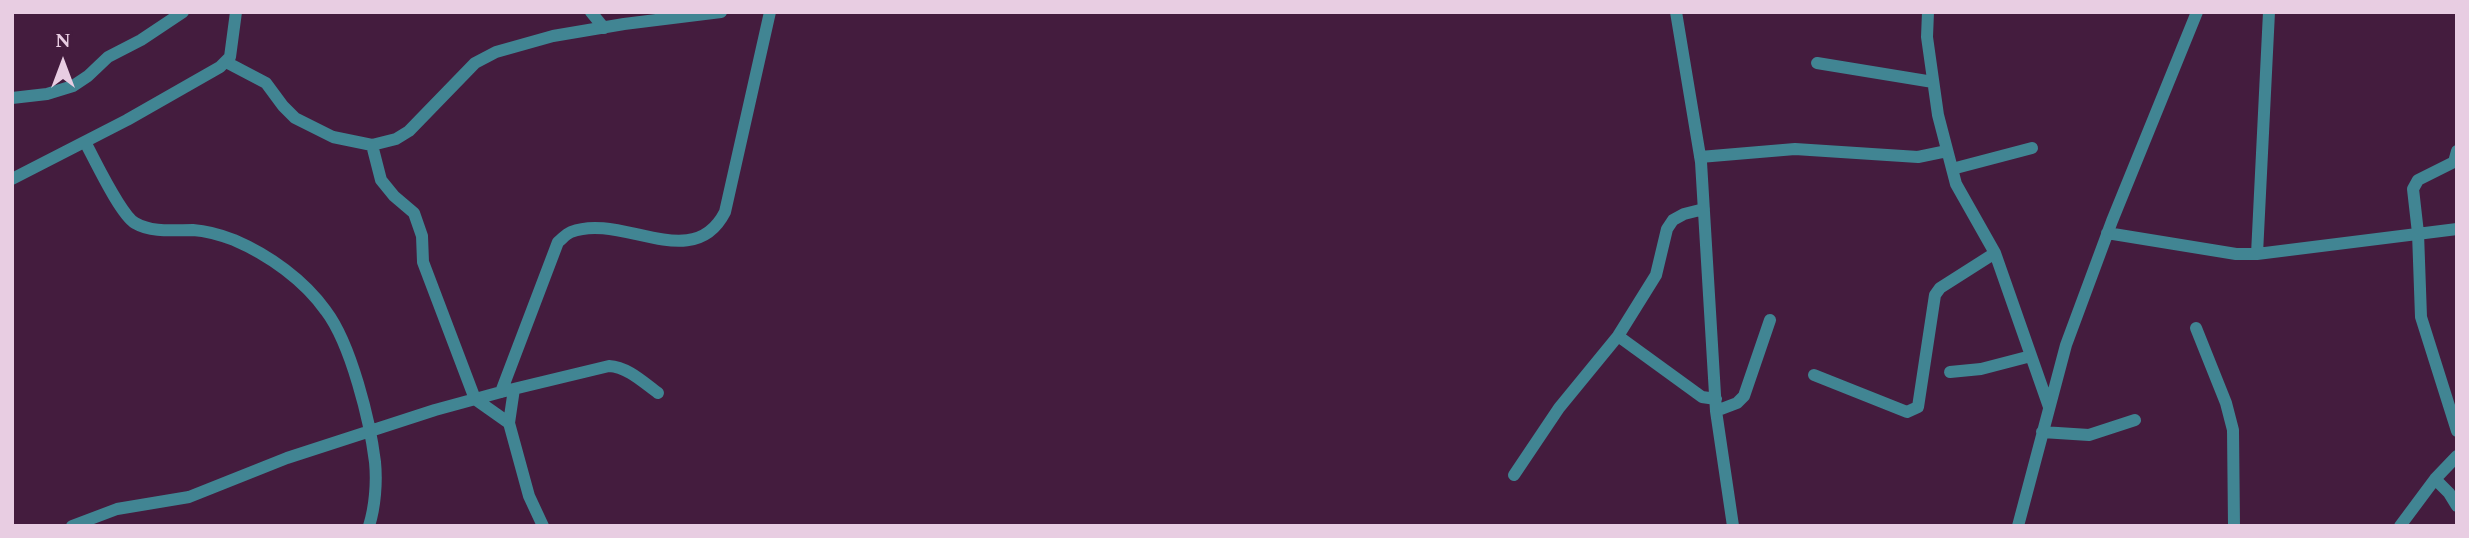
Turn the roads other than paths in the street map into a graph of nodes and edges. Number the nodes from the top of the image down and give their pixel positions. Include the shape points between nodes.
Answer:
1 (183, 12) edge
2 (236, 12) edge
3 (591, 12) edge
4 (721, 12) edge
5 (770, 12) edge
6 (1675, 12) edge
7 (1928, 12) edge
8 (2197, 12) edge
9 (2269, 12) edge
10 (604, 28) junction
11 (226, 62) junction
12 (1817, 63) dead end
13 (1933, 82) junction
14 (12, 98) edge
15 (85, 142) junction
16 (372, 145) junction
17 (2032, 148) dead end
18 (1947, 151) junction
19 (2457, 151) edge
20 (1700, 157) junction
21 (1952, 169) junction
22 (12, 180) edge
23 (1704, 209) junction
24 (2457, 229) edge
25 (2107, 233) junction
26 (2418, 233) junction
27 (1995, 253) junction
28 (2257, 254) junction
29 (1770, 320) dead end
30 (2196, 328) dead end
31 (1618, 336) junction
32 (2031, 356) junction
33 (1950, 372) dead end
34 (1814, 375) dead end
35 (508, 390) junction
36 (658, 393) dead end
37 (475, 399) junction
38 (1716, 405) junction
39 (2049, 407) junction
40 (2135, 420) dead end
41 (509, 423) junction
42 (2457, 431) edge
43 (370, 432) junction
44 (2042, 432) junction
45 (2457, 456) edge
46 (1514, 475) dead end
47 (2435, 479) junction
48 (2457, 506) edge
49 (72, 526) edge
50 (369, 526) edge
51 (543, 526) edge
52 (1733, 526) edge
53 (2018, 526) edge
54 (2234, 526) edge
55 (2400, 526) edge

1 - 14 street via 108,57 73,86
2 - 11 street
3 - 10 street
4 - 10 street
5 - 35 street via 719,225 688,242 598,229 570,232 558,242
6 - 20 street
7 - 13 street
8 - 25 street
9 - 28 street
10 - 16 street via 496,52 475,63 409,131
11 - 15 street
11 - 16 street via 266,83 295,118 333,138
12 - 13 street
13 - 18 street
15 - 22 street
15 - 43 street via 134,223 215,233 268,258 296,278 342,337
16 - 37 street via 380,180 414,213 422,236 423,262
17 - 21 street
18 - 20 street via 1918,157 1796,149
18 - 21 street
19 - 26 street via 2454,162 2418,180 2413,189
20 - 23 street
21 - 27 street
23 - 31 street via 1673,220 1656,275
23 - 38 street
24 - 26 street
25 - 28 street
25 - 39 street
26 - 28 street
26 - 42 street via 2421,317
27 - 32 street
27 - 34 street via 1936,295 1918,407 1913,411
29 - 38 street via 1744,396 1737,403
30 - 54 street via 2234,430
31 - 38 street
31 - 46 street via 1559,408
32 - 33 street
32 - 39 street
35 - 36 street via 609,366 628,372
35 - 37 street
35 - 41 street
37 - 41 street
37 - 43 street
38 - 52 street
39 - 44 street
40 - 44 street via 2089,435
41 - 51 street via 529,496
43 - 49 street via 287,458 189,497 117,509
43 - 50 street via 376,464
44 - 53 street
45 - 47 street
47 - 48 street
47 - 55 street

